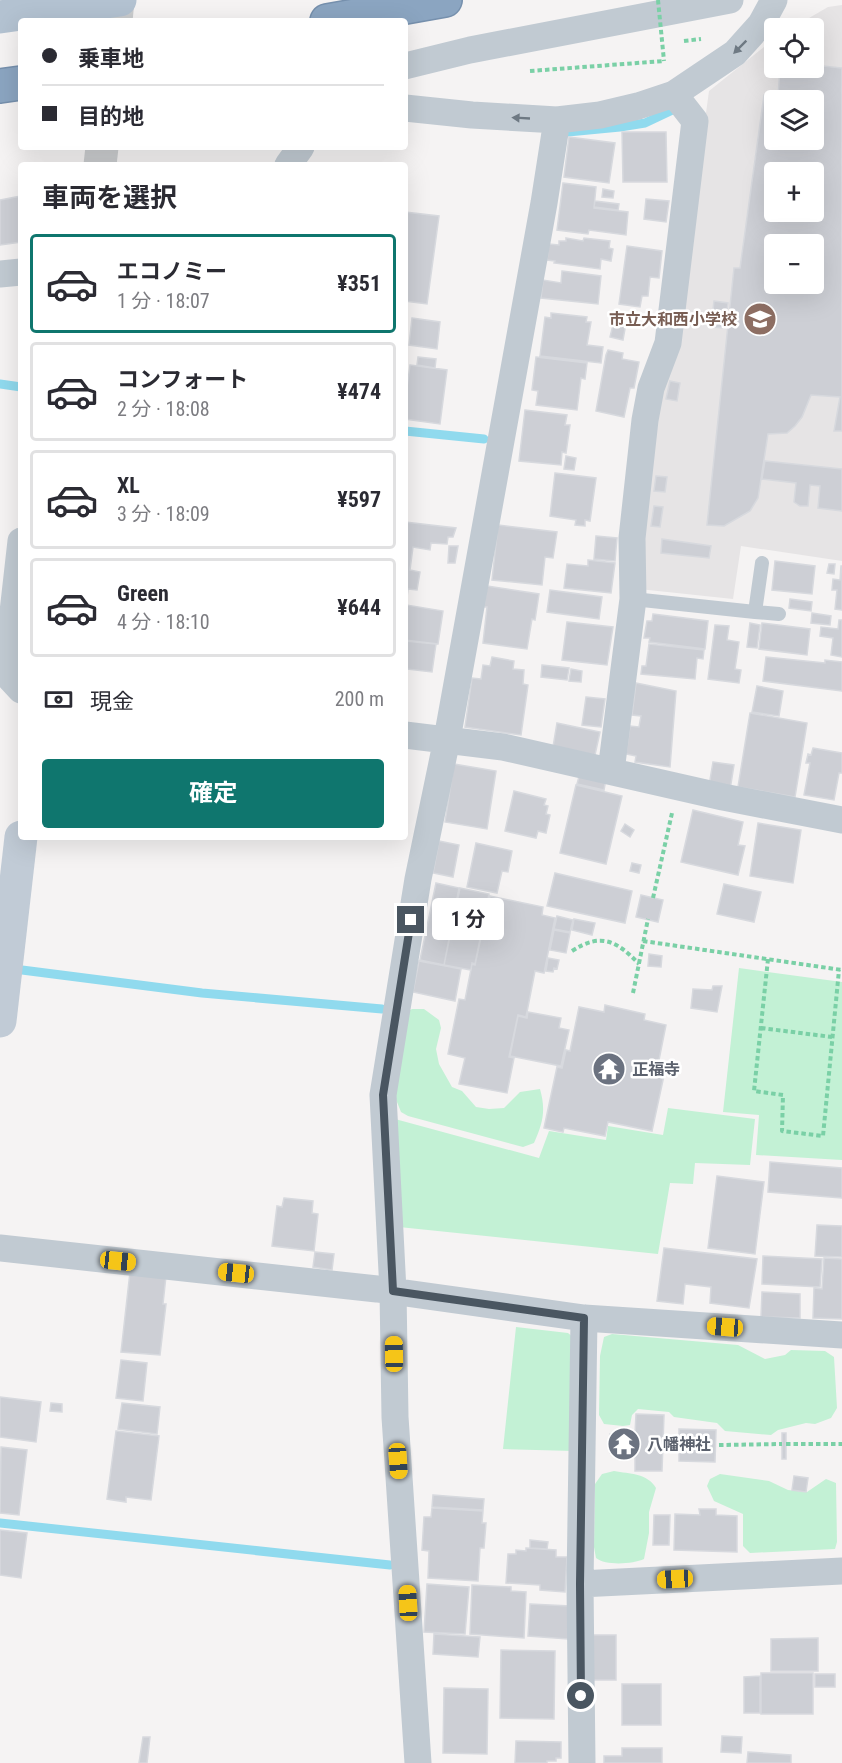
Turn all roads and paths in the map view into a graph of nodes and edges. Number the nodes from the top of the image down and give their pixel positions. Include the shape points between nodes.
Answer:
1 (120, 0) edge
2 (445, 0) edge
3 (658, 0) edge
4 (730, 0) edge
5 (774, 0) edge
6 (0, 17) edge
7 (344, 18) edge
8 (706, 39) dead end
9 (663, 44) junction
10 (408, 65) edge
11 (526, 71) dead end
12 (18, 83) edge
13 (0, 86) edge
14 (675, 94) junction
15 (408, 108) edge
16 (557, 120) junction
17 (18, 272) edge
18 (0, 274) edge
19 (762, 563) dead end
20 (18, 568) edge
21 (633, 599) junction
22 (755, 612) junction
23 (779, 614) dead end
24 (18, 687) edge
25 (0, 700) edge
26 (18, 703) edge
27 (408, 735) edge
28 (447, 739) junction
29 (611, 771) junction
30 (678, 786) junction
31 (842, 820) edge
32 (21, 840) edge
33 (652, 897) dead end
34 (648, 919) dead end
35 (643, 941) junction
36 (572, 951) dead end
37 (768, 959) junction
38 (639, 964) junction
39 (841, 970) edge
40 (633, 993) dead end
41 (0, 1021) edge
42 (761, 1028) junction
43 (832, 1037) junction
44 (0, 1248) edge
45 (393, 1291) junction
46 (584, 1318) junction
47 (842, 1335) edge
48 (842, 1444) edge
49 (719, 1445) dead end
50 (842, 1571) edge
51 (580, 1584) junction
52 (418, 1763) edge
53 (582, 1763) edge

1 - 6 main road
2 - 7 highway
3 - 9 path, bridge
4 - 10 street
5 -> 14 street via 761,24 735,53
8 - 9 path
9 - 11 path, bridge via 664,61
12 - 13 highway
14 - 16 street via 600,115
14 - 21 street via 695,121 668,343 651,388 645,420 632,538
16 -> 15 street
16 - 28 street
17 - 18 street
19 - 22 lane
20 - 24 street via 6,674
21 - 22 lane
21 - 29 street
22 - 23 lane
25 - 26 street
27 - 28 street
28 - 29 street
28 - 45 street via 418,879 383,1095
29 - 30 street
30 - 31 street
30 - 33 path
32 - 41 street
34 - 35 path
35 - 37 path
35 - 38 path
36 - 38 path via 587,941 599,940 627,951
37 - 39 path
37 - 42 path
38 - 40 path
39 - 43 path
42 - 43 path
42 - 43 path via 754,1091 783,1095 782,1131 823,1136
44 - 45 street
45 - 46 street
45 - 52 street via 395,1417
46 - 47 street
46 - 51 street
48 - 49 path
50 - 51 street
51 - 53 street

